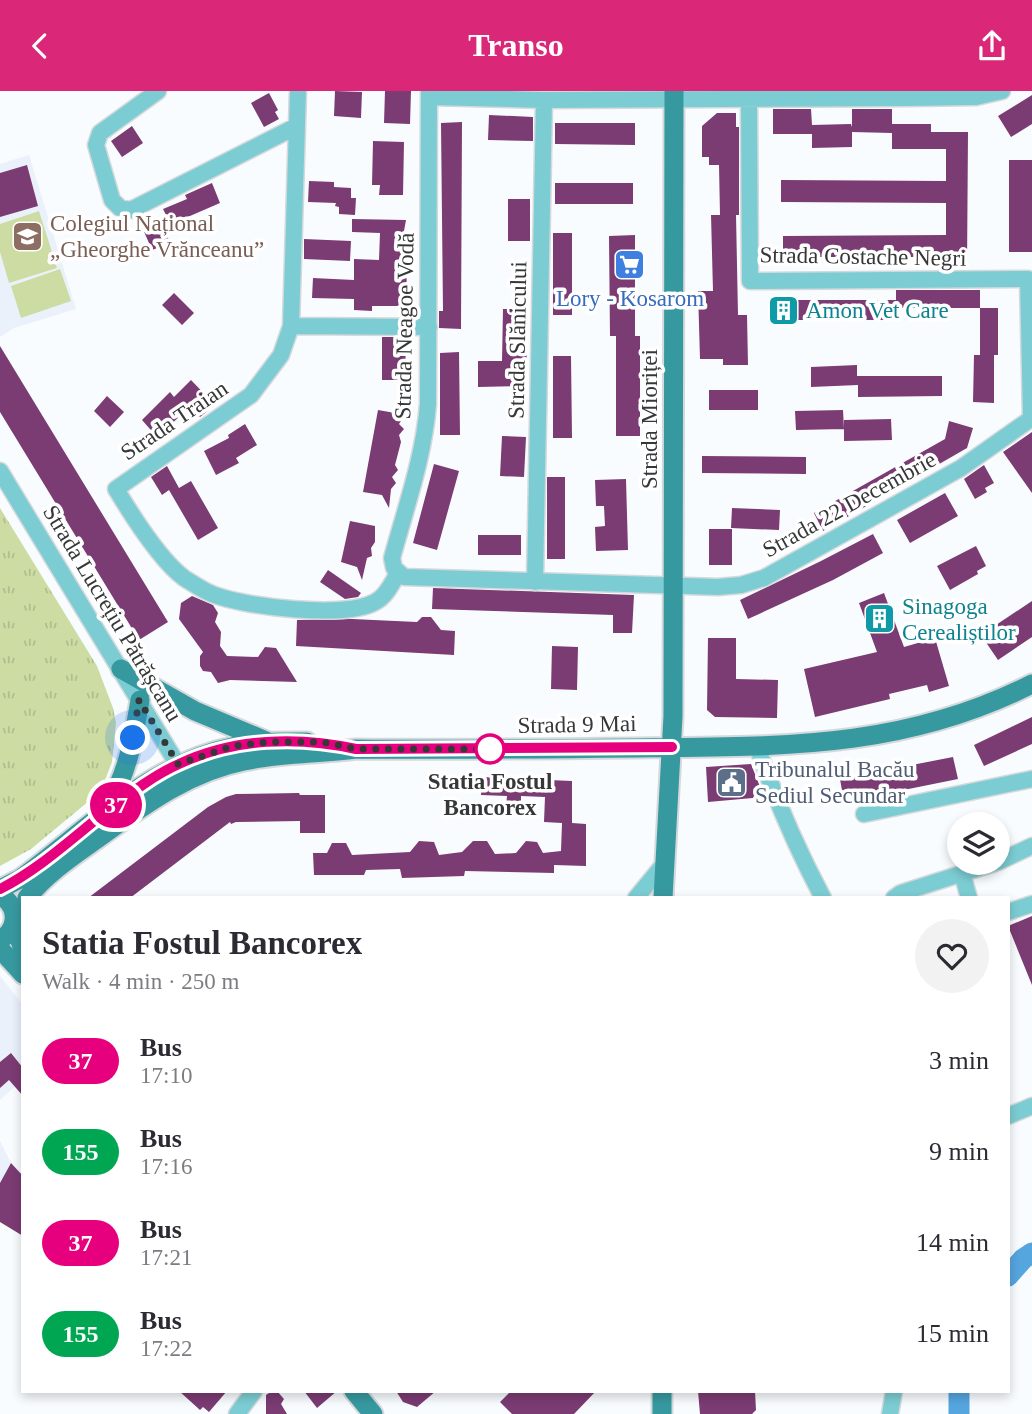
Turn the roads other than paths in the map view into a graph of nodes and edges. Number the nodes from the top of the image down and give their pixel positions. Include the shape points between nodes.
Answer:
1 (158, 91) edge
2 (298, 91) edge
3 (1002, 91) edge
4 (429, 94) edge
5 (674, 95) edge
6 (750, 99) junction
7 (544, 100) junction
8 (297, 126) junction
9 (291, 326) junction
10 (429, 327) junction
11 (1031, 418) edge
12 (0, 471) edge
13 (398, 573) junction
14 (535, 582) junction
15 (674, 586) junction
16 (121, 669) junction
17 (1032, 684) edge
18 (139, 700) junction
19 (267, 742) junction
20 (757, 746) junction
21 (672, 747) junction
22 (356, 749) junction
23 (183, 772) junction
24 (1032, 779) edge
25 (104, 814) junction
26 (864, 814) dead end
27 (1032, 846) edge
28 (1010, 856) edge
29 (664, 864) junction
30 (956, 875) edge
31 (963, 875) edge
32 (0, 889) edge
33 (0, 895) edge
34 (29, 896) edge
35 (638, 896) edge
36 (663, 896) edge
37 (822, 896) edge
38 (897, 896) edge
39 (968, 896) edge
40 (1032, 904) edge
41 (1010, 911) edge
42 (17, 916) edge
43 (21, 938) edge
44 (0, 940) edge
45 (0, 949) edge
46 (21, 972) edge
47 (1032, 1106) edge
48 (1010, 1115) edge
49 (253, 1393) edge
50 (356, 1393) edge
51 (662, 1393) edge
52 (894, 1393) edge
53 (237, 1414) edge
54 (373, 1414) edge
55 (662, 1414) edge
56 (890, 1414) edge

1 - 8 street via 100,133 96,145 112,199 120,208 131,210
2 - 8 street, Strada Traian
3 - 6 street via 976,97
4 - 7 street
4 - 10 street, Strada Neagoe Vodă
5 - 6 street
5 - 7 street
5 - 15 main road, Strada Mioriței
6 - 11 street, Strada Costache Negri via 750,281 1028,279
7 - 14 street, Strada Slănicului
8 - 9 street, Strada Traian
9 - 10 street
9 - 13 street, Strada Traian via 281,355 251,395 116,489 156,548 182,576 210,594 273,607 358,608 378,601
10 - 13 street, Strada Neagoe Vodă via 426,431 392,558
11 - 15 street, Strada 22 Decembrie via 961,468 764,578 741,585
12 - 16 street, Strada Lucrețiu Pătrășcanu
13 - 14 street via 416,579
14 - 15 street
15 - 21 main road, Strada Mioriței
16 - 18 street, Strada Lucrețiu Pătrășcanu
16 - 19 main road via 195,711
17 - 20 main road, Strada 9 Mai via 916,728 837,741
18 - 23 street, Strada Lucrețiu Pătrășcanu
18 - 25 main road via 128,763
19 - 22 main road, Strada 9 Mai via 323,742
19 - 23 main road, Strada 9 Mai via 233,746
20 - 21 main road, Strada 9 Mai
20 - 37 street
21 - 22 main road, Strada 9 Mai
21 - 29 main road, Strada Mioriței
22 - 23 main road, Strada 9 Mai via 286,754
23 - 25 main road, Strada 9 Mai via 152,779
23 - 34 main road, Strada 9 Mai via 159,796 86,847
24 - 26 street
25 - 32 main road, Strada 9 Mai
27 - 28 street
29 - 35 street
29 - 36 main road, Strada Mioriței
30 - 38 street
31 - 39 street
33 - 42 main road via 11,903
40 - 41 street
42 - 43 main road
42 - 44 main road
45 - 46 main road
47 - 48 street
49 - 53 street
50 - 54 main road
51 - 55 main road
52 - 56 street

